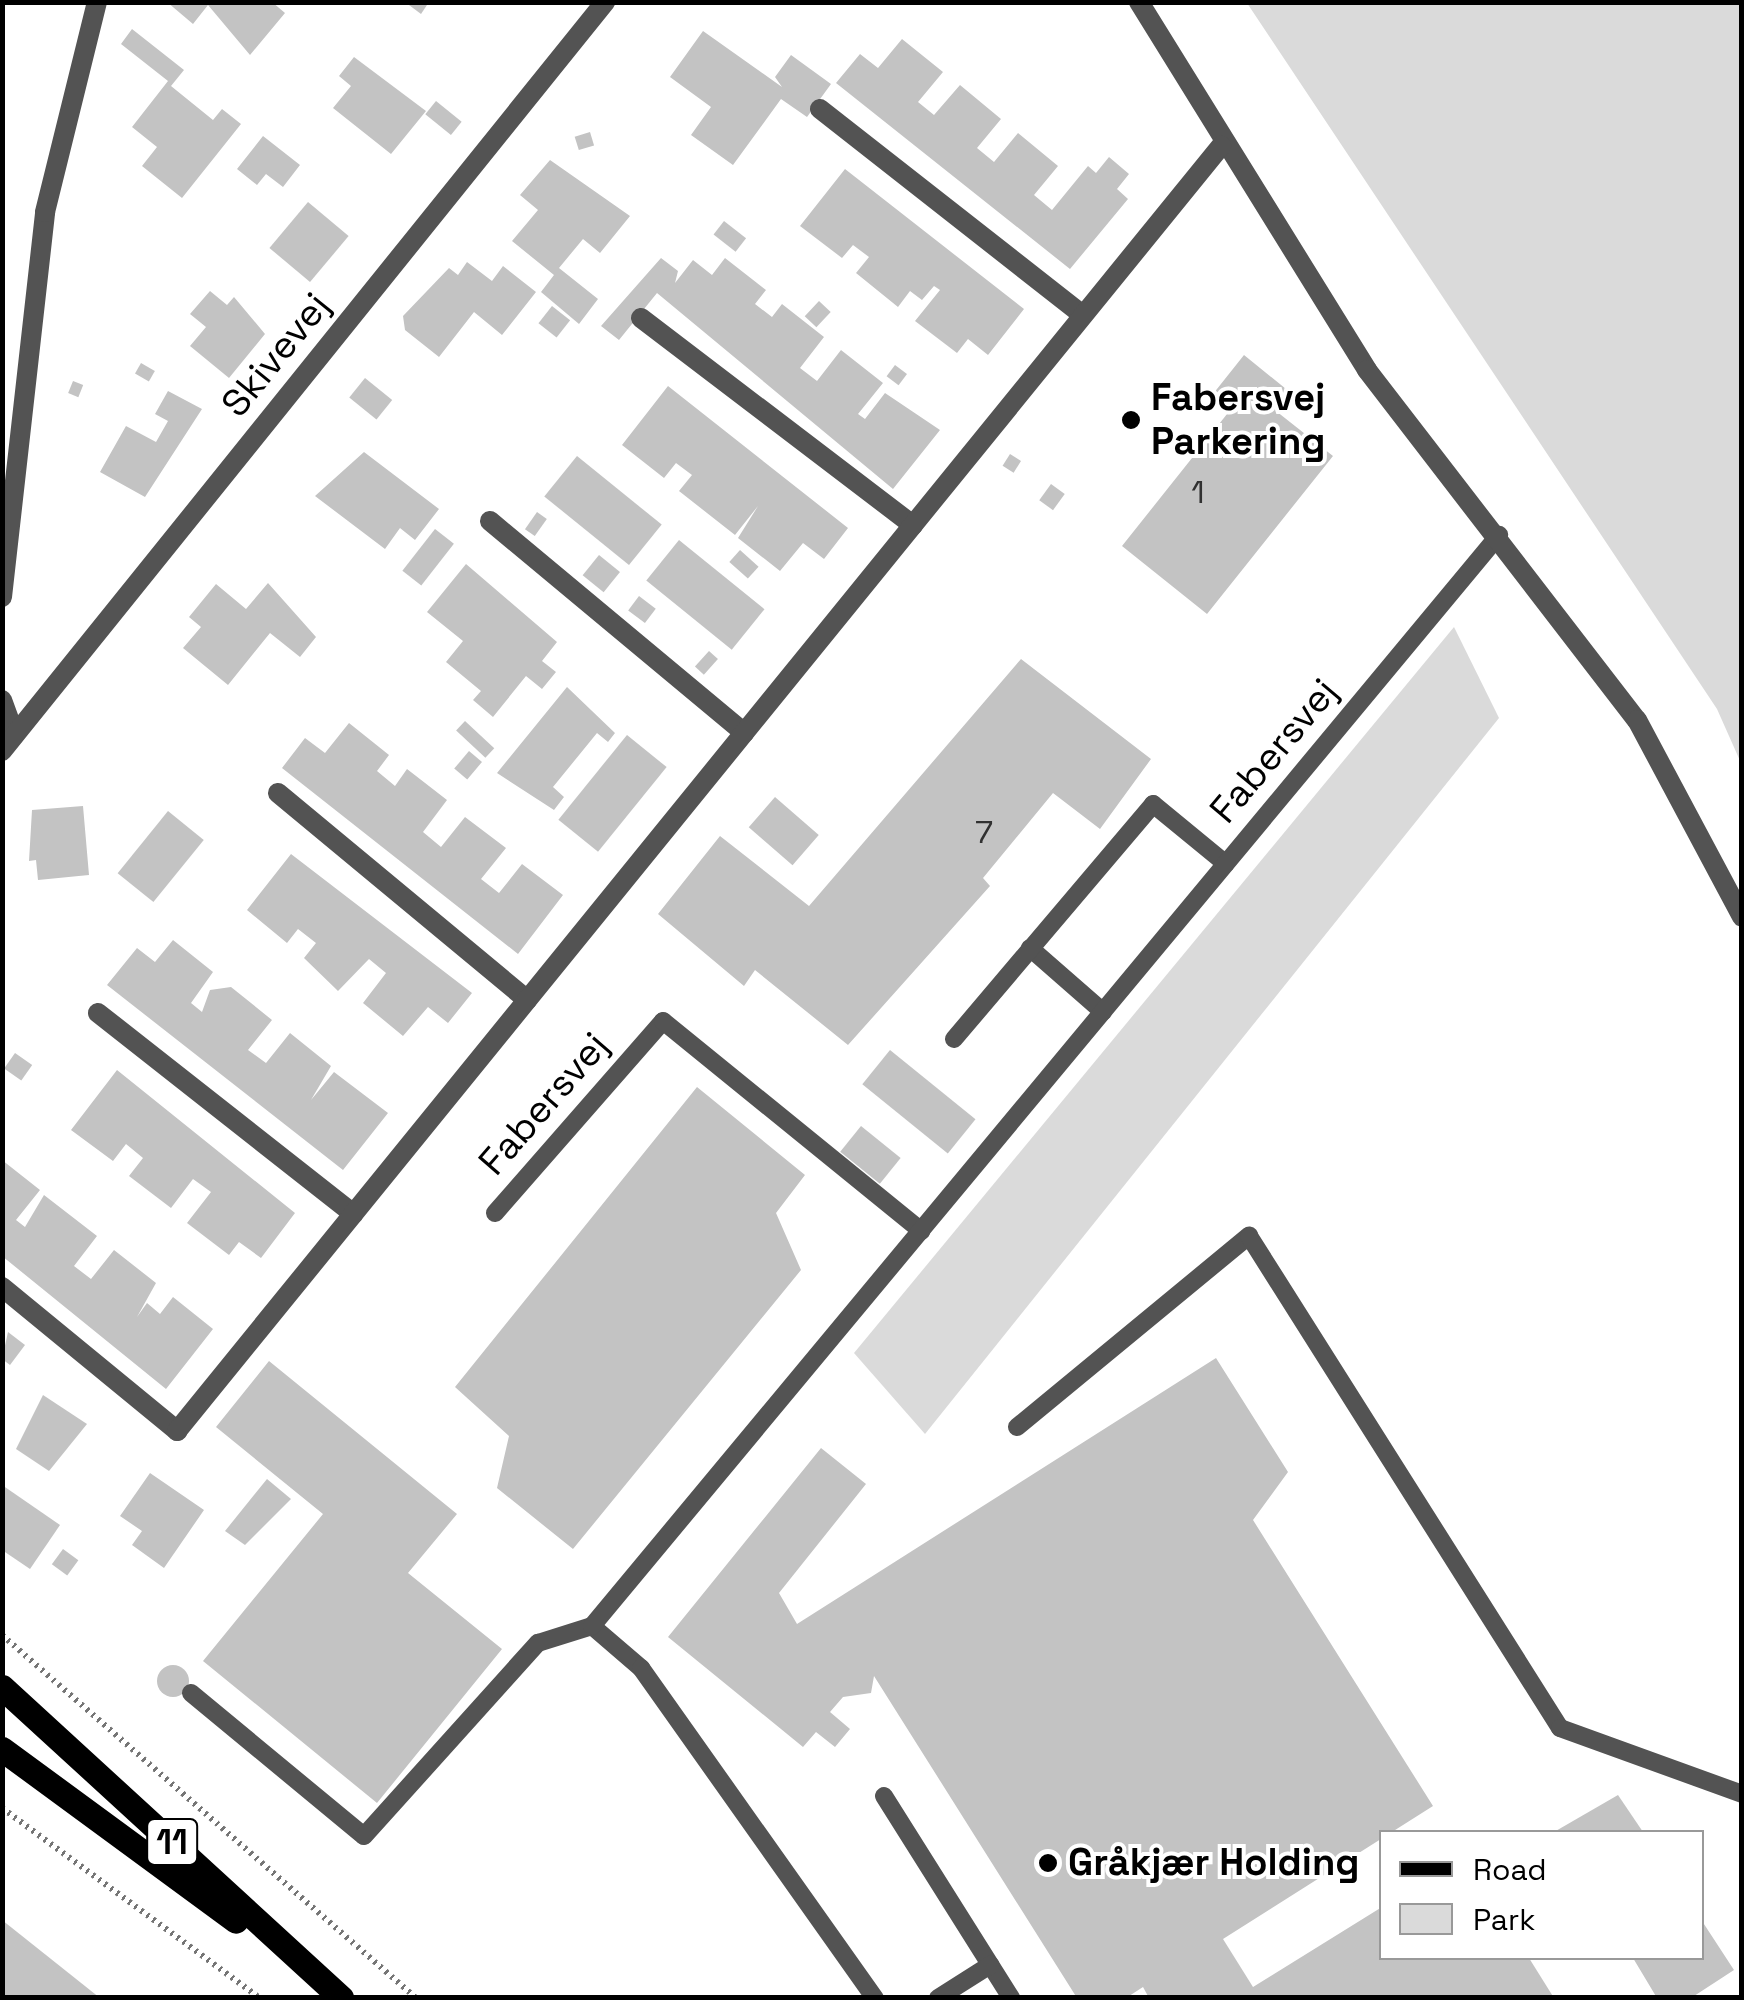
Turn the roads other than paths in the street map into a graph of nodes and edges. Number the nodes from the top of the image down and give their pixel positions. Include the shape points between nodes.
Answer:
1 (96, 2) edge
2 (604, 2) edge
3 (1139, 2) edge
4 (820, 109) dead end
5 (1220, 146) junction
6 (1083, 315) junction
7 (641, 318) dead end
8 (490, 521) dead end
9 (912, 525) junction
10 (1499, 535) junction
11 (2, 597) edge
12 (2, 700) edge
13 (744, 733) junction
14 (9, 743) edge
15 (278, 793) dead end
16 (1226, 864) junction
17 (1742, 917) edge
18 (1030, 948) junction
19 (527, 1000) junction
20 (98, 1012) dead end
21 (1102, 1012) junction
22 (954, 1038) dead end
23 (495, 1213) dead end
24 (353, 1214) junction
25 (921, 1230) junction
26 (2, 1288) edge
27 (1017, 1427) dead end
28 (592, 1626) junction
29 (2, 1687) edge
30 (191, 1692) dead end
31 (2, 1748) edge
32 (1742, 1794) edge
33 (884, 1796) dead end
34 (990, 1964) junction
35 (341, 1998) edge
36 (875, 1998) edge
37 (938, 1998) edge
38 (1012, 1998) edge

1 - 11 street via 45,212
2 - 14 street, Skivevej
3 - 5 street
4 - 6 street
5 - 6 street, Fabersvej
5 - 10 street via 1367,370
6 - 9 street, Fabersvej
7 - 9 street
8 - 13 street
9 - 13 street, Fabersvej
10 - 16 lane, Fabersvej
10 - 17 street via 1637,720
12 - 14 street
13 - 19 street, Fabersvej
15 - 19 street
16 - 18 lane via 1154,804
16 - 21 lane, Fabersvej
18 - 21 lane
18 - 22 lane
19 - 24 street, Fabersvej
20 - 24 street
21 - 25 lane, Fabersvej
23 - 25 lane, Fabersvej via 663,1021
24 - 26 street, Fabersvej via 177,1431
25 - 28 lane, Fabersvej
27 - 32 lane via 1249,1236 1560,1728
28 - 30 lane via 538,1643 364,1836
28 - 36 lane via 641,1668
29 - 35 main road, 11
31 - 35 main road, 11
33 - 34 lane
34 - 37 lane
34 - 38 lane

